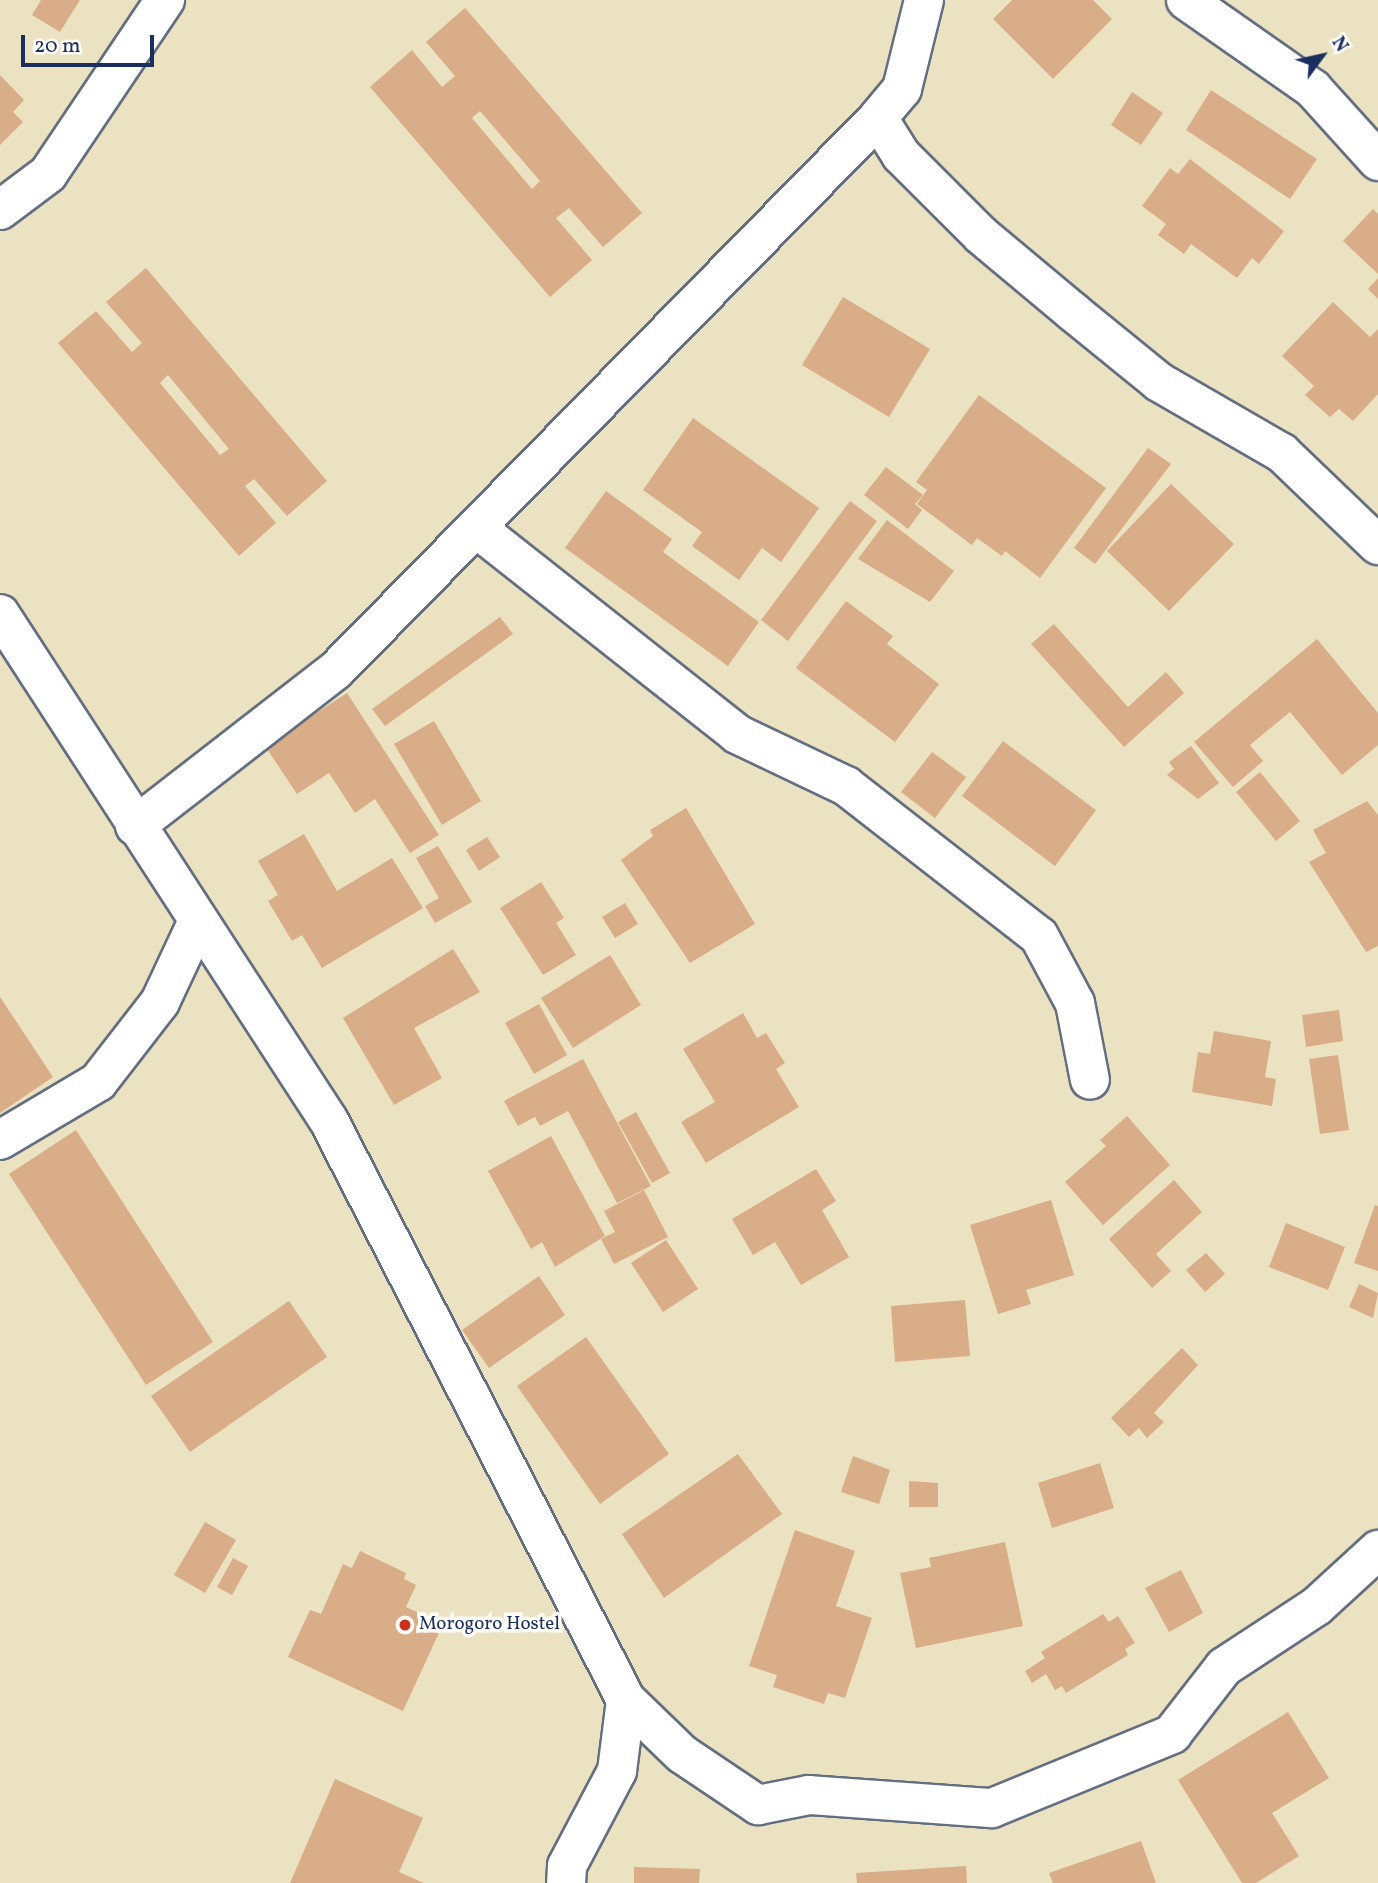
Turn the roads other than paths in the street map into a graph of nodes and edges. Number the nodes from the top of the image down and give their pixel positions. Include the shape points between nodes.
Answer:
1 (165, 0) edge
2 (924, 0) edge
3 (1186, 0) edge
4 (878, 118) junction
5 (1378, 161) edge
6 (0, 210) edge
7 (479, 530) junction
8 (1378, 545) edge
9 (0, 614) edge
10 (135, 826) junction
11 (198, 921) junction
12 (1090, 1080) dead end
13 (0, 1140) edge
14 (1378, 1550) edge
15 (626, 1700) junction
16 (566, 1883) edge

1 - 6 street via 48,174
2 - 4 street via 902,89
3 - 5 street via 1313,89
4 - 7 street
4 - 8 street via 922,179 981,235 1159,382 1282,453
7 - 10 street via 336,670
7 - 12 street via 737,734 846,786 1039,936 1075,1003
9 - 10 street
10 - 11 street
11 - 13 street via 160,1002 98,1082
11 - 15 street via 330,1121
14 - 15 street via 1317,1606 1224,1667 1172,1734 992,1808 809,1795 758,1805 682,1754
15 - 16 street via 617,1771 567,1866

